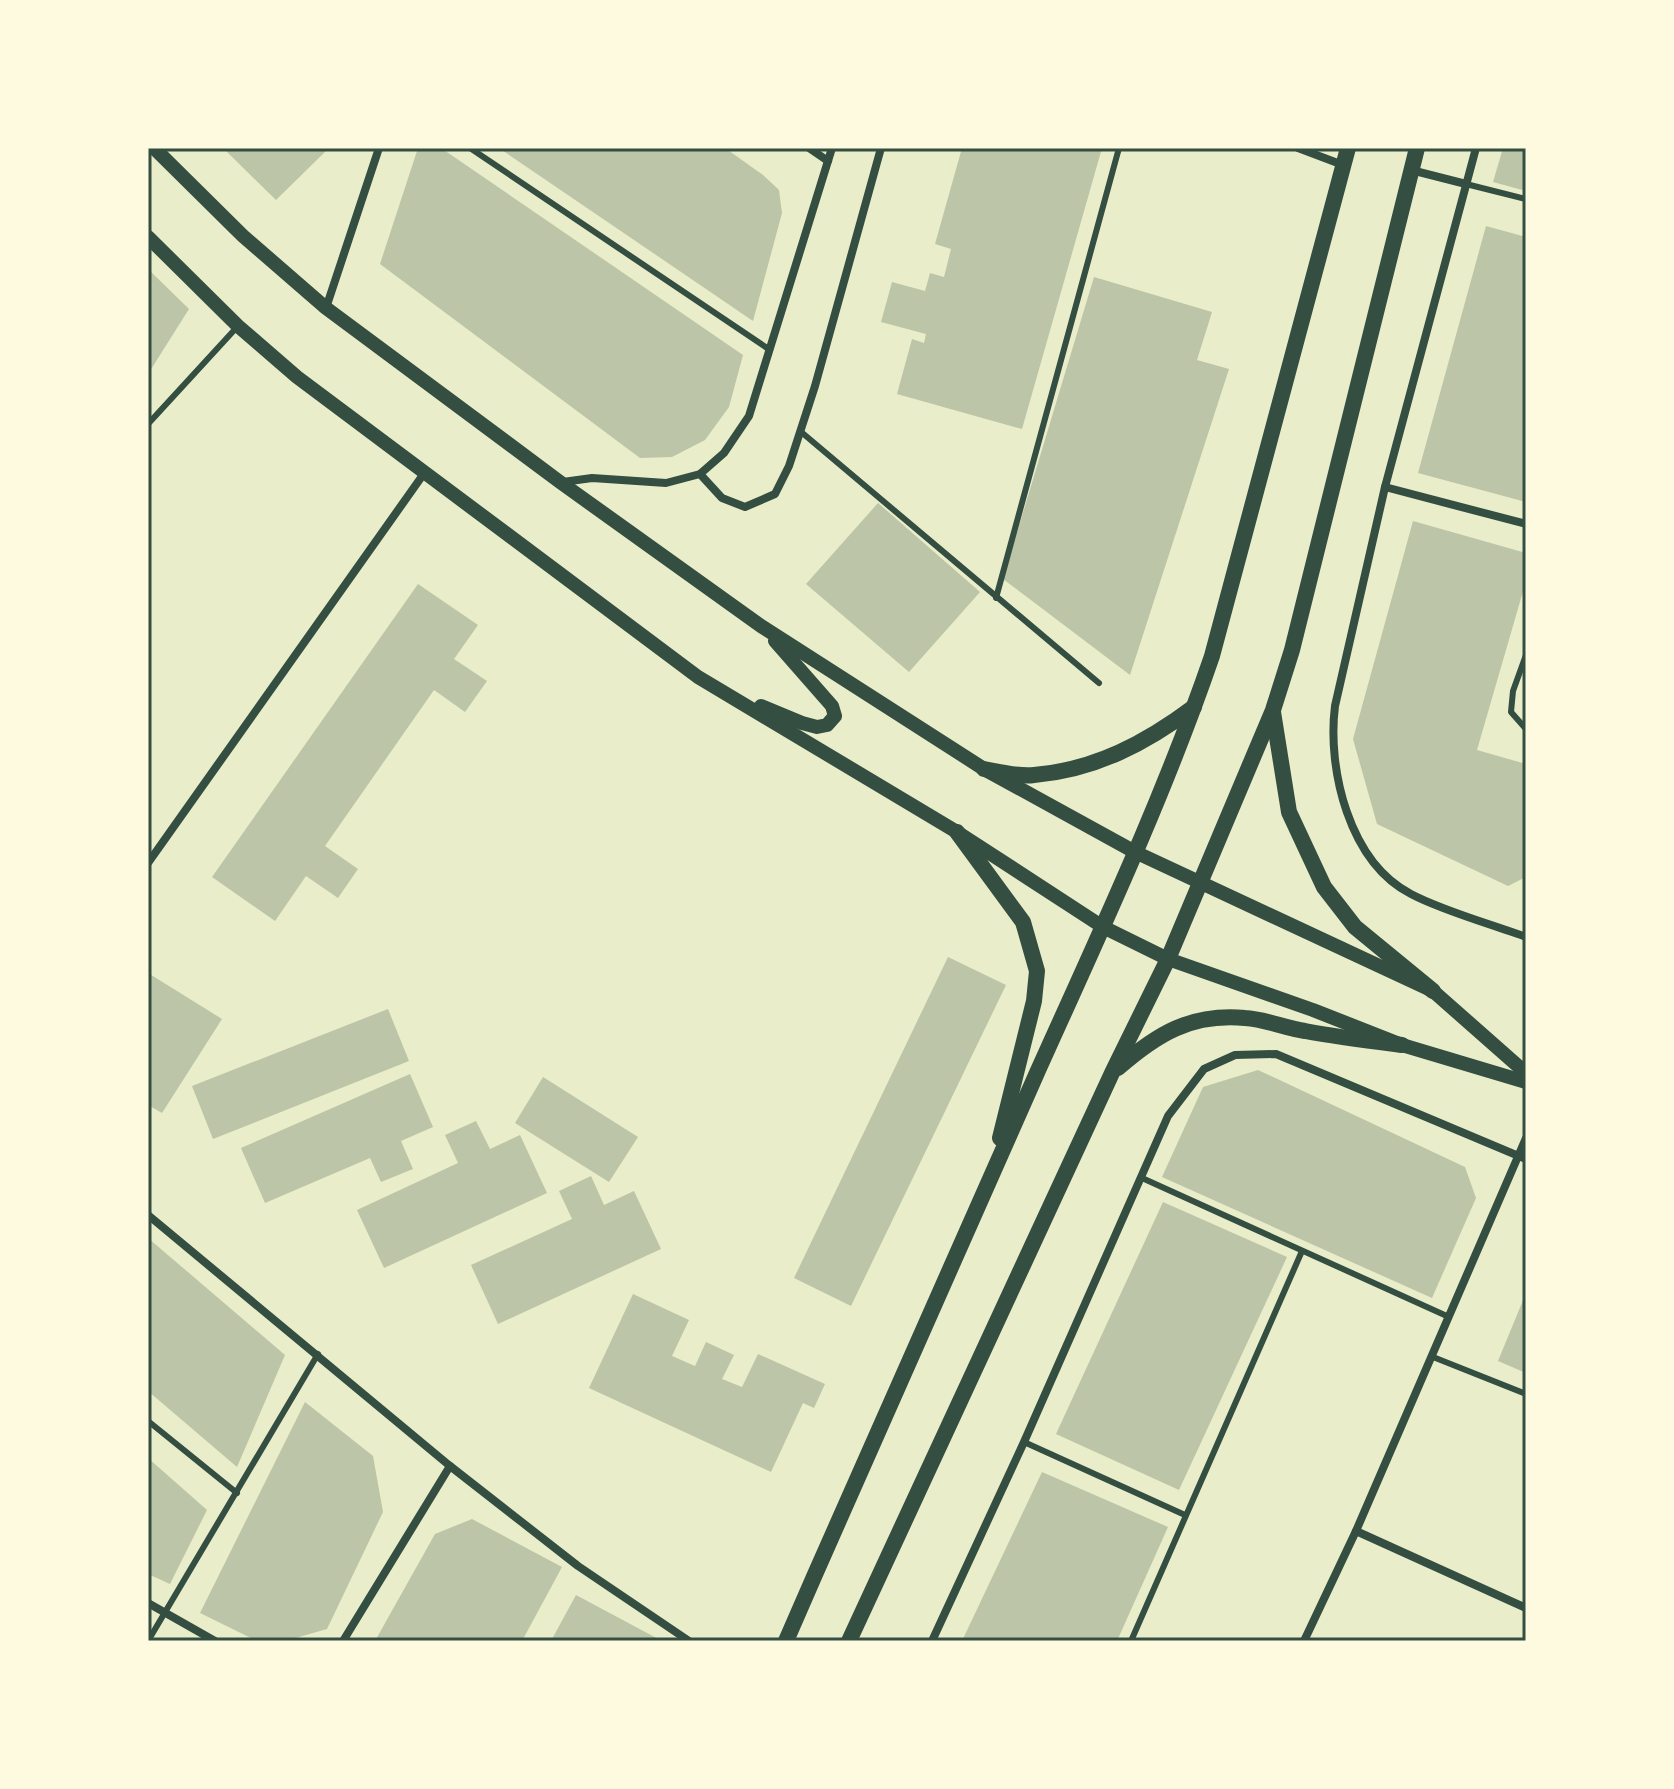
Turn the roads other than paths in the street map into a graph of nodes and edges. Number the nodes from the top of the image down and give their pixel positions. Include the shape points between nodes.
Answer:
1 (154, 148) edge
2 (379, 148) edge
3 (470, 148) edge
4 (809, 148) edge
5 (832, 148) edge
6 (881, 148) edge
7 (1119, 148) edge
8 (1298, 148) edge
9 (1348, 148) edge
10 (1417, 148) edge
11 (1476, 148) edge
12 (828, 161) junction
13 (1343, 165) junction
14 (1411, 170) junction
15 (1466, 184) junction
16 (1526, 199) edge
17 (148, 237) edge
18 (326, 308) junction
19 (238, 326) junction
20 (770, 350) junction
21 (148, 424) edge
22 (800, 431) junction
23 (425, 472) junction
24 (700, 474) junction
25 (560, 482) junction
26 (1385, 487) junction
27 (1526, 524) edge
28 (996, 598) junction
29 (761, 626) junction
30 (1526, 655) edge
31 (1099, 683) dead end
32 (717, 688) junction
33 (1195, 706) junction
34 (1273, 710) junction
35 (1526, 729) edge
36 (984, 769) junction
37 (957, 832) junction
38 (1135, 852) junction
39 (148, 863) edge
40 (1201, 884) junction
41 (1103, 927) junction
42 (1526, 937) edge
43 (1168, 959) junction
44 (1433, 991) junction
45 (1402, 1045) junction
46 (1112, 1073) junction
47 (1526, 1073) edge
48 (1526, 1082) edge
49 (1526, 1138) edge
50 (1522, 1158) edge
51 (1142, 1178) junction
52 (988, 1183) junction
53 (148, 1215) edge
54 (1302, 1251) junction
55 (1449, 1317) junction
56 (318, 1354) junction
57 (1433, 1357) junction
58 (1526, 1394) edge
59 (148, 1421) edge
60 (1024, 1442) junction
61 (450, 1466) junction
62 (237, 1493) junction
63 (1185, 1515) junction
64 (1356, 1531) junction
65 (148, 1603) edge
66 (1526, 1608) edge
67 (165, 1612) junction
68 (148, 1641) edge
69 (215, 1641) edge
70 (343, 1641) edge
71 (689, 1641) edge
72 (786, 1641) edge
73 (849, 1641) edge
74 (932, 1641) edge
75 (1131, 1641) edge
76 (1304, 1641) edge

1 - 18 street
2 - 18 street
3 - 20 lane
4 - 12 street
5 - 12 street
6 - 22 street
7 - 28 lane
8 - 13 street
9 - 13 main road
10 - 14 main road
11 - 15 street
12 - 20 street
13 - 33 main road
14 - 15 street
14 - 34 main road
15 - 16 lane
15 - 26 street
17 - 19 street
18 - 25 street
19 - 21 lane
19 - 23 street
20 - 24 street via 749,416 724,453
22 - 24 street via 775,494 745,507 722,498
22 - 28 lane
23 - 32 street
23 - 39 street
24 - 25 street via 666,483 592,478
25 - 29 street
26 - 27 street
26 - 42 street via 1335,706 1337,779 1347,811 1371,862 1409,894
28 - 31 lane
29 - 32 street via 832,706 835,716 817,727
29 - 36 street
30 - 35 lane via 1511,712
32 - 37 street
33 - 36 main road via 1146,740 1076,768 1031,776
33 - 38 main road
34 - 40 main road
34 - 44 main road via 1289,812 1324,887 1355,927
36 - 38 street
37 - 41 street
37 - 52 main road via 1023,922 1037,971
38 - 40 street
38 - 41 main road
40 - 43 main road
40 - 44 street
41 - 43 street
41 - 52 main road
43 - 45 street
43 - 46 main road
44 - 47 street
45 - 46 main road via 1247,1018 1205,1017 1171,1030
45 - 48 street
46 - 73 main road
49 - 50 street
50 - 51 street via 1276,1054 1235,1055 1204,1069 1168,1116
50 - 55 street
51 - 54 lane
51 - 60 street
52 - 72 main road
53 - 56 street
54 - 55 lane
54 - 63 lane
55 - 57 street
56 - 61 street
56 - 62 lane
57 - 58 lane
57 - 64 street
59 - 62 lane
60 - 63 lane
60 - 74 street
61 - 70 street
61 - 71 street via 578,1566
62 - 67 lane
63 - 75 lane
64 - 66 street
64 - 76 street
65 - 67 street
67 - 68 lane
67 - 69 street

